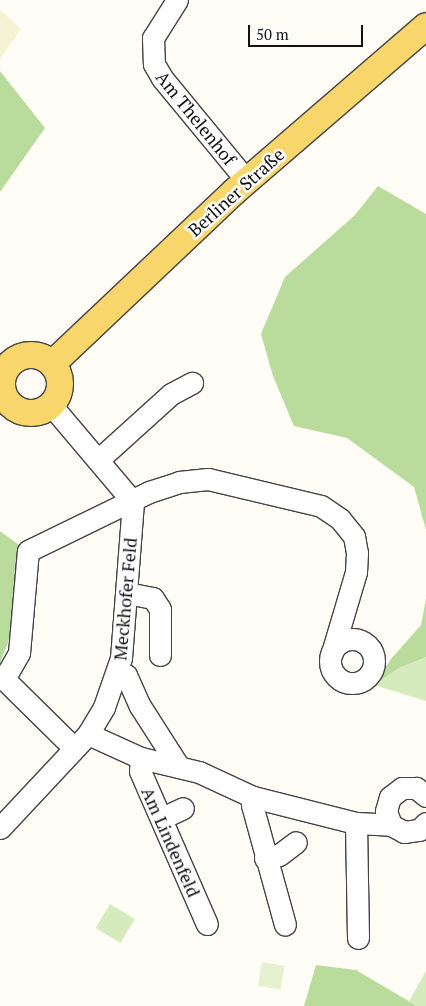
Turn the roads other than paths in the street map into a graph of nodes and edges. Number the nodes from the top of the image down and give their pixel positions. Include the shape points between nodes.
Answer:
1 (177, 0) edge
2 (426, 26) edge
3 (246, 181) junction
4 (52, 364) junction
5 (192, 383) dead end
6 (51, 405) junction
7 (6, 415) edge
8 (98, 460) junction
9 (133, 502) junction
10 (127, 593) junction
11 (332, 653) dead end
12 (160, 655) dead end
13 (118, 672) junction
14 (81, 741) junction
15 (141, 758) junction
16 (179, 767) junction
17 (426, 796) edge
18 (253, 797) junction
19 (183, 808) dead end
20 (162, 818) junction
21 (356, 823) junction
22 (426, 823) edge
23 (391, 825) junction
24 (0, 828) edge
25 (296, 842) dead end
26 (265, 858) junction
27 (207, 924) dead end
28 (284, 925) dead end
29 (358, 938) dead end

1 - 3 street, Am Thelenhof via 153,38 154,64
2 - 3 main road, Berliner Straße
3 - 4 main road, Berliner Straße
4 - 6 main road via 60,388
4 - 7 main road via 30,356 12,362 5,370 2,384
5 - 8 street via 171,394
6 - 7 main road via 28,413
6 - 8 street
8 - 9 street
9 - 10 street, Meckhofer Feld
9 - 11 street via 149,492 179,482 208,479 321,506 340,519 354,536 356,572
9 - 14 street via 41,543 28,551 25,563 19,653 4,679
10 - 12 street via 153,598 160,609
10 - 13 street, Meckhofer Feld
13 - 14 street, Meckhofer Feld via 104,707
13 - 16 street via 126,675 140,706
14 - 15 street, Am Lindenfeld
14 - 24 street, Meckhofer Feld
15 - 16 street, Am Lindenfeld
15 - 20 street, Am Lindenfeld via 140,771
16 - 18 street, Am Lindenfeld via 200,772
17 - 23 street via 409,787 395,792 386,811
18 - 21 street, Am Lindenfeld
18 - 26 street
19 - 20 street
20 - 27 street, Am Lindenfeld
21 - 23 street, Am Lindenfeld
21 - 29 street
22 - 23 street, Am Lindenfeld via 412,832
25 - 26 street via 279,855
26 - 28 street

